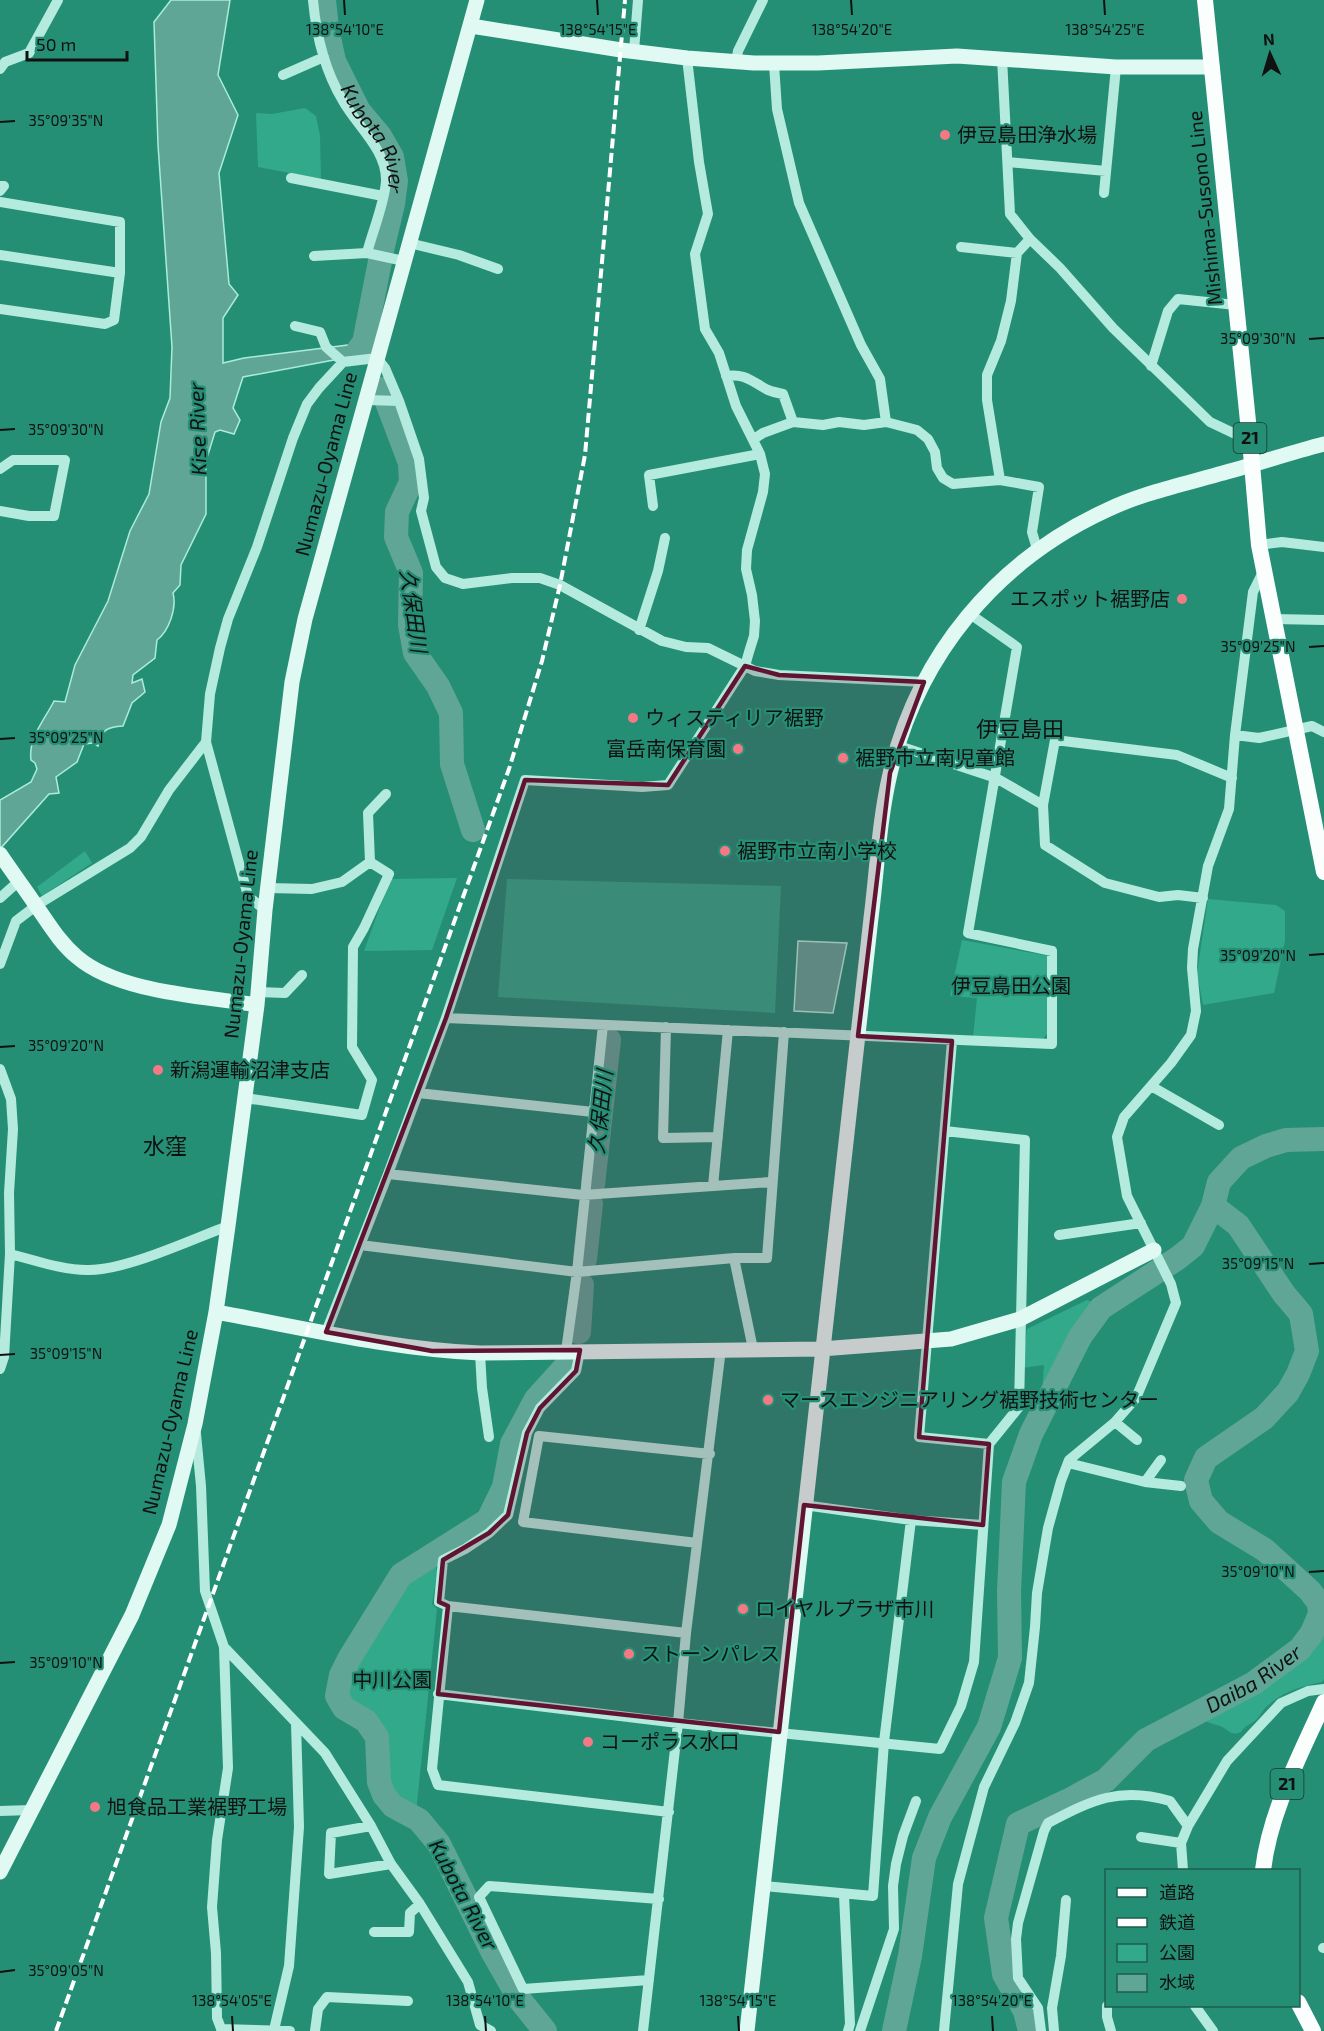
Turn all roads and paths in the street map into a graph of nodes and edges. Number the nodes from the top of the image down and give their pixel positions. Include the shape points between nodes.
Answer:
1 (58, 0) edge
2 (313, 0) edge
3 (477, 0) edge
4 (638, 0) edge
5 (763, 0) edge
6 (1205, 0) edge
7 (471, 26) junction
8 (634, 51) junction
9 (324, 57) junction
10 (687, 58) junction
11 (1002, 58) junction
12 (736, 62) junction
13 (774, 64) junction
14 (1116, 67) junction
15 (1212, 67) junction
16 (0, 69) edge
17 (283, 75) dead end
18 (1008, 162) junction
19 (1106, 171) junction
20 (291, 178) dead end
21 (0, 186) edge
22 (0, 191) edge
23 (1104, 193) dead end
24 (383, 196) junction
25 (0, 202) edge
26 (1030, 239) junction
27 (409, 243) junction
28 (961, 248) dead end
29 (1017, 253) junction
30 (371, 254) junction
31 (0, 255) edge
32 (314, 256) dead end
33 (404, 261) junction
34 (498, 269) dead end
35 (120, 273) junction
36 (1236, 305) junction
37 (0, 309) edge
38 (295, 327) dead end
39 (377, 358) junction
40 (342, 361) junction
41 (1151, 366) junction
42 (726, 376) junction
43 (370, 401) junction
44 (399, 401) junction
45 (793, 422) junction
46 (886, 422) junction
47 (754, 439) junction
48 (1250, 441) junction
49 (1324, 444) edge
50 (760, 454) junction
51 (1251, 464) junction
52 (0, 469) edge
53 (1000, 480) junction
54 (653, 506) dead end
55 (0, 511) edge
56 (665, 538) dead end
57 (1258, 545) junction
58 (1324, 547) edge
59 (1037, 549) junction
60 (1264, 569) junction
61 (970, 614) junction
62 (1274, 620) junction
63 (1324, 620) edge
64 (639, 630) junction
65 (745, 666) junction
66 (924, 682) junction
67 (1296, 729) junction
68 (1324, 732) edge
69 (1235, 735) junction
70 (206, 742) junction
71 (899, 747) junction
72 (996, 778) junction
73 (1232, 778) junction
74 (386, 794) dead end
75 (1043, 805) junction
76 (0, 854) edge
77 (370, 862) junction
78 (1324, 872) edge
79 (17, 879) junction
80 (268, 888) junction
81 (0, 898) edge
82 (1203, 898) junction
83 (37, 905) junction
84 (265, 910) junction
85 (0, 964) edge
86 (302, 975) dead end
87 (258, 998) junction
88 (446, 1018) junction
89 (603, 1025) junction
90 (666, 1027) junction
91 (728, 1030) junction
92 (784, 1032) junction
93 (858, 1036) junction
94 (952, 1041) junction
95 (0, 1069) edge
96 (1151, 1086) junction
97 (418, 1094) junction
98 (245, 1098) junction
99 (593, 1112) junction
100 (1219, 1125) dead end
101 (945, 1131) junction
102 (718, 1137) junction
103 (388, 1174) junction
104 (771, 1182) junction
105 (713, 1186) junction
106 (583, 1195) junction
107 (1141, 1223) junction
108 (228, 1226) junction
109 (1059, 1235) dead end
110 (360, 1245) junction
111 (1154, 1250) junction
112 (734, 1258) junction
113 (6, 1259) edge
114 (576, 1272) junction
115 (216, 1312) junction
116 (1020, 1319) junction
117 (326, 1332) junction
118 (927, 1341) junction
119 (721, 1349) junction
120 (753, 1349) junction
121 (821, 1349) junction
122 (573, 1351) junction
123 (480, 1353) junction
124 (0, 1369) edge
125 (1115, 1422) junction
126 (195, 1424) junction
127 (527, 1433) junction
128 (539, 1436) junction
129 (489, 1437) dead end
130 (1137, 1440) dead end
131 (989, 1444) junction
132 (710, 1454) junction
133 (1161, 1460) dead end
134 (1068, 1463) junction
135 (1145, 1482) junction
136 (1181, 1486) dead end
137 (804, 1505) junction
138 (911, 1520) junction
139 (983, 1525) junction
140 (697, 1544) junction
141 (448, 1606) junction
142 (686, 1633) junction
143 (224, 1647) junction
144 (1324, 1689) edge
145 (438, 1694) junction
146 (1324, 1702) edge
147 (296, 1723) junction
148 (678, 1724) junction
149 (779, 1732) junction
150 (884, 1742) junction
151 (916, 1801) dead end
152 (31, 1810) junction
153 (0, 1811) edge
154 (669, 1812) junction
155 (371, 1826) junction
156 (1188, 1826) junction
157 (1141, 1837) dead end
158 (1181, 1843) junction
159 (391, 1864) junction
160 (1183, 1869) edge
161 (1263, 1869) edge
162 (0, 1872) edge
163 (764, 1886) junction
164 (844, 1894) junction
165 (659, 1899) junction
166 (1066, 1900) dead end
167 (420, 1904) junction
168 (374, 1932) dead end
169 (649, 1980) junction
170 (408, 2001) dead end
171 (1300, 2004) edge
172 (1107, 2007) edge
173 (1196, 2007) edge
174 (478, 2028) edge
175 (222, 2030) edge
176 (274, 2030) edge
177 (751, 2030) edge
178 (290, 2031) edge
179 (315, 2031) edge
180 (491, 2031) edge
181 (643, 2031) edge
182 (848, 2031) edge
183 (860, 2031) edge
184 (944, 2031) edge
185 (1041, 2031) edge
186 (1054, 2031) edge
187 (1111, 2031) edge
188 (1213, 2031) edge
189 (1313, 2031) edge

1 - 16 street via 29,52 5,62
2 - 9 street
3 - 7 street, Numazu-Oyama Line
4 - 8 street
5 - 12 street
6 - 15 main road, Mishima-Susono Line / 21
7 - 8 street
7 - 27 street, Numazu-Oyama Line
8 - 10 street
9 - 17 street
9 - 24 street via 342,100 377,150 385,169
10 - 12 street
10 - 42 street via 708,214 695,254 705,329
11 - 13 street via 957,56
11 - 14 street
11 - 18 street
12 - 13 street
13 - 46 street via 777,109 799,203 861,345 880,379
14 - 15 street
14 - 19 street
15 - 36 main road, Mishima-Susono Line / 21
18 - 19 street
18 - 26 street via 1010,214
19 - 23 street
20 - 24 street
21 - 22 street via 4,186
24 - 30 street
25 - 35 street via 120,222
26 - 29 street
26 - 41 street
27 - 33 street, Numazu-Oyama Line
27 - 34 street
28 - 29 street
29 - 53 street via 1011,301 987,375 987,400
30 - 32 street
30 - 33 street
31 - 35 street
33 - 39 street, Numazu-Oyama Line
35 - 37 street via 114,320 105,324
36 - 41 street via 1178,299 1168,311
36 - 48 main road, Mishima-Susono Line / 21
38 - 40 street via 320,332 326,347
39 - 40 street
39 - 43 street, Numazu-Oyama Line
39 - 44 street
40 - 70 street via 307,404 228,618 210,694
41 - 48 street via 1210,422
42 - 45 street via 752,379 783,394
42 - 47 street via 736,406
43 - 44 street
43 - 80 street, Numazu-Oyama Line via 305,619 292,682
44 - 64 street via 419,459 424,498 421,511 436,567 446,578 463,584 540,578 560,585
45 - 46 street
45 - 47 street
46 - 53 street via 917,430 928,439 943,478 953,484
47 - 50 street
48 - 51 main road, Mishima-Susono Line / 21
49 - 51 street
50 - 54 street via 649,475
50 - 65 street via 765,474 763,492 747,550 746,569 754,636
51 - 57 main road, Mishima-Susono Line / 21
51 - 59 street via 1108,509
52 - 55 street via 13,460 65,460 54,516
53 - 59 street via 1039,487 1032,532
56 - 64 street
57 - 58 street via 1282,542
57 - 60 main road, Mishima-Susono Line / 21
59 - 61 street
60 - 62 main road, Mishima-Susono Line / 21
60 - 69 street via 1253,592
61 - 66 street via 945,645
61 - 72 street via 1017,647
62 - 63 street
62 - 67 main road, Mishima-Susono Line / 21
64 - 65 street via 673,644 708,648
65 - 66 street via 779,675
65 - 88 street via 668,785 525,780
66 - 71 street
67 - 68 street via 1312,726
67 - 69 street via 1259,738
67 - 78 main road, Mishima-Susono Line / 21
69 - 73 street
70 - 83 street via 130,848
70 - 84 street via 248,896
71 - 72 street
71 - 93 street via 885,806
72 - 75 street
72 - 94 street via 968,933 1052,951 1052,1044
73 - 75 street via 1177,755 1055,740
73 - 82 street via 1229,810 1208,866
74 - 77 street via 368,813
75 - 82 street via 1045,845 1105,883 1159,897
76 - 79 street
77 - 80 street via 342,882 312,889
77 - 98 street via 389,874 353,947 352,1047 372,1080 362,1115
79 - 81 street
79 - 83 street
80 - 84 street, Numazu-Oyama Line
82 - 96 street via 1193,949 1196,1011 1191,1035
83 - 85 street via 16,921
83 - 87 street via 76,956 118,980 146,987
84 - 87 street, Numazu-Oyama Line
86 - 87 street via 285,993
87 - 98 street, Numazu-Oyama Line
88 - 89 street
88 - 97 street
89 - 90 street
89 - 99 street
90 - 91 street
90 - 102 street via 663,1138
91 - 92 street
91 - 102 street
92 - 93 street
92 - 104 street
93 - 94 street
93 - 121 street
94 - 101 street
95 - 113 street via 11,1099 13,1129
96 - 100 street
96 - 107 street via 1125,1117 1117,1137 1127,1196
97 - 99 street
97 - 103 street
98 - 108 street, Numazu-Oyama Line
99 - 106 street
101 - 116 street via 1025,1140
101 - 118 street
102 - 105 street
103 - 106 street
103 - 110 street
104 - 105 street
104 - 112 street via 766,1258
105 - 106 street
106 - 114 street
107 - 109 street
107 - 111 street
108 - 113 street via 115,1267 70,1269
108 - 115 street, Numazu-Oyama Line
110 - 114 street
110 - 117 street
111 - 116 street
111 - 125 street via 1176,1303 1136,1398
112 - 114 street
112 - 120 street
113 - 124 street via 4,1357
114 - 122 street
115 - 117 street
115 - 126 street, Numazu-Oyama Line
116 - 118 street via 951,1339
116 - 131 street via 1019,1407
117 - 123 street via 432,1351
118 - 121 street
118 - 131 street via 919,1437
119 - 120 street
119 - 122 street
119 - 132 street
120 - 121 street
121 - 137 street
122 - 123 street
122 - 127 street via 576,1371 540,1408
123 - 129 street
125 - 130 street
125 - 134 street
126 - 143 street via 205,1591
126 - 152 street, Numazu-Oyama Line via 169,1525 132,1615
127 - 128 street
127 - 141 street via 507,1515 489,1533 443,1560 439,1602
128 - 132 street
128 - 140 street via 523,1522
131 - 139 street
132 - 140 street
133 - 135 street
134 - 135 street
134 - 184 street via 1040,1570 1029,1683 1015,1723 984,1787 958,1884
135 - 136 street
137 - 138 street
137 - 149 street
138 - 139 street
138 - 150 street
139 - 150 street via 974,1662 961,1706 940,1749
140 - 142 street
141 - 142 street
141 - 145 street
142 - 148 street
143 - 147 street
143 - 175 street via 228,1768 212,1907 217,2018
144 - 156 street via 1308,1690 1281,1703 1227,1761
145 - 148 street
145 - 154 street via 432,1769 438,1785
146 - 161 main road, 21 via 1285,1789
147 - 155 street via 326,1753
147 - 176 street via 299,1827 289,1965
148 - 149 street
148 - 154 street
149 - 150 street
149 - 163 street
150 - 164 street via 873,1896
151 - 183 street via 896,1864 894,1929
152 - 153 street
152 - 162 street, Numazu-Oyama Line
154 - 165 street
155 - 159 street
155 - 159 street via 331,1833 329,1874
156 - 158 street
156 - 185 street via 1170,1801 1136,1795 1108,1796 1048,1823 1016,1939 1018,1978 1038,2008
157 - 158 street
158 - 160 street
159 - 167 street
163 - 164 street
163 - 177 street
164 - 182 street
165 - 169 street
165 - 169 street via 489,1886 479,1897 523,1989
166 - 186 street via 1052,2008
167 - 168 street via 410,1913 410,1932
167 - 174 street via 468,1982
169 - 181 street
170 - 179 street via 327,1997 318,2009
171 - 189 main road
172 - 187 street
173 - 188 street
174 - 180 street
175 - 176 street
176 - 178 street

